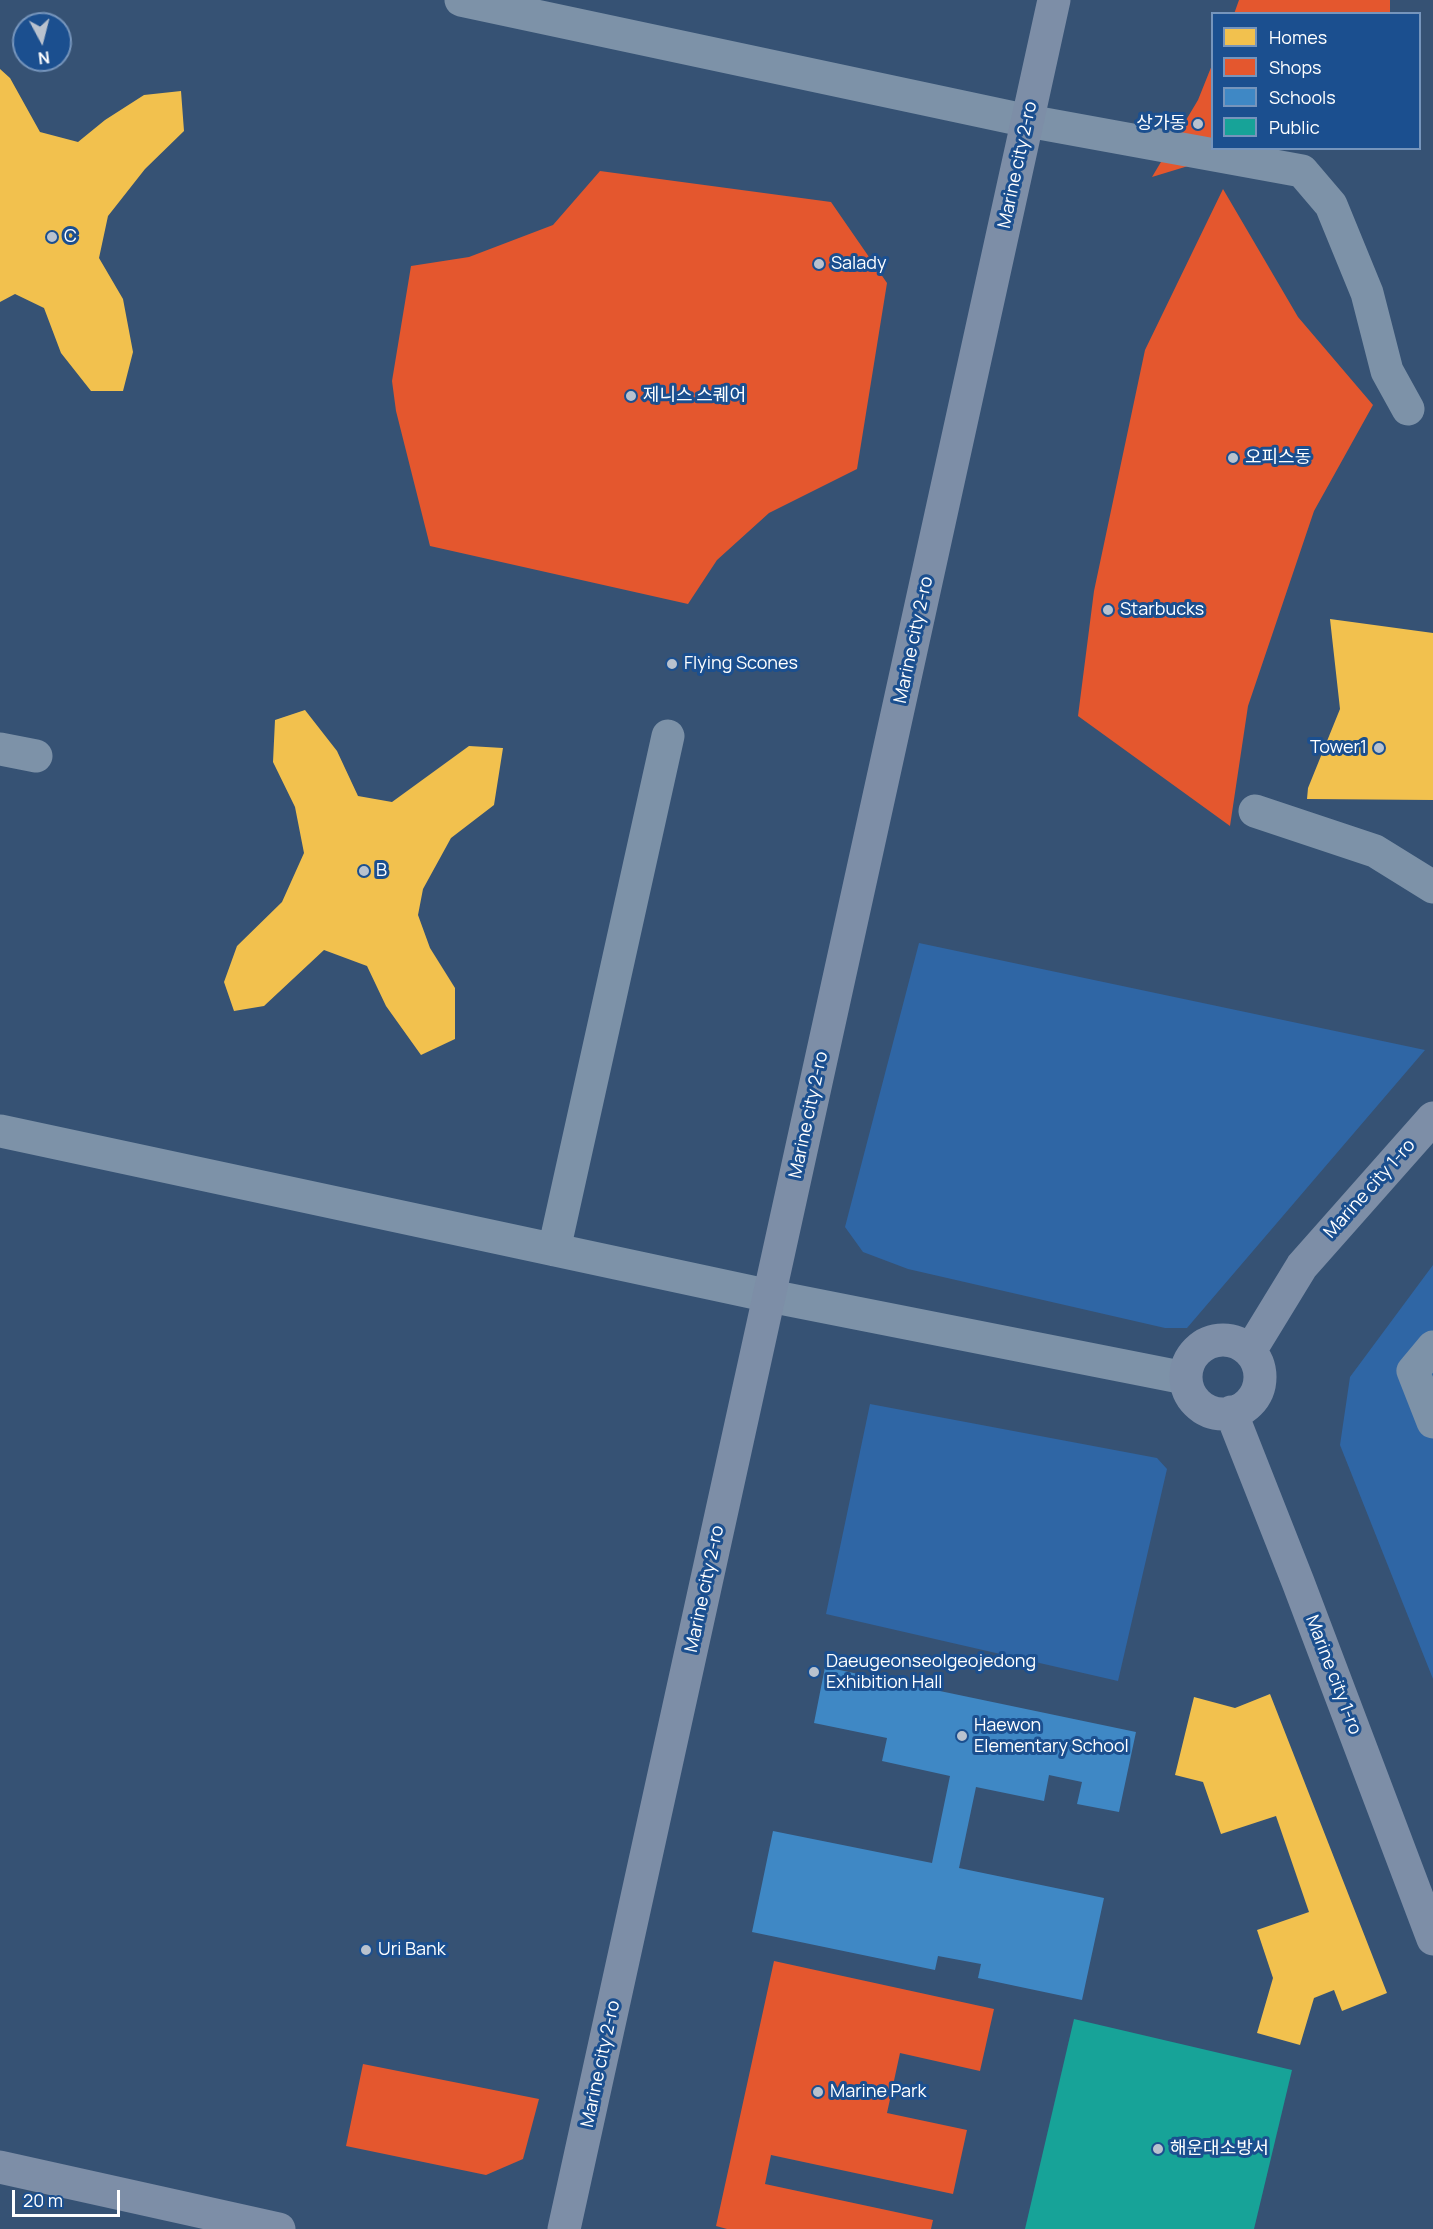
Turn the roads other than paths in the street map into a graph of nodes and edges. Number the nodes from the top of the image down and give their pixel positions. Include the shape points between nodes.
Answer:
1 (461, 0) edge
2 (1054, 0) edge
3 (1028, 122) junction
4 (1408, 409) dead end
5 (668, 736) dead end
6 (0, 749) edge
7 (36, 756) dead end
8 (1255, 811) dead end
9 (1433, 887) edge
10 (1433, 1118) edge
11 (0, 1131) edge
12 (554, 1250) junction
13 (770, 1296) junction
14 (1433, 1347) edge
15 (1250, 1351) junction
16 (1185, 1378) junction
17 (1231, 1412) junction
18 (1433, 1422) edge
19 (1433, 1939) edge
20 (0, 2167) edge
21 (279, 2229) edge
22 (564, 2229) edge

1 - 3 street
2 - 3 main road, Marine city 2-ro
3 - 4 street via 1302,171 1331,205 1367,293 1387,371
3 - 13 main road, Marine city 2-ro
5 - 12 street
6 - 7 street
8 - 9 street via 1375,851
10 - 15 main road, Marine city 1-ro via 1302,1266
11 - 12 street
12 - 13 street
13 - 16 street
13 - 22 main road, Marine city 2-ro
14 - 18 street via 1413,1371
15 - 16 main road via 1238,1342 1209,1342 1196,1350
15 - 17 main road via 1258,1364 1257,1392 1249,1403
16 - 17 main road via 1198,1405 1210,1412
17 - 19 main road, Marine city 1-ro
20 - 21 main road

